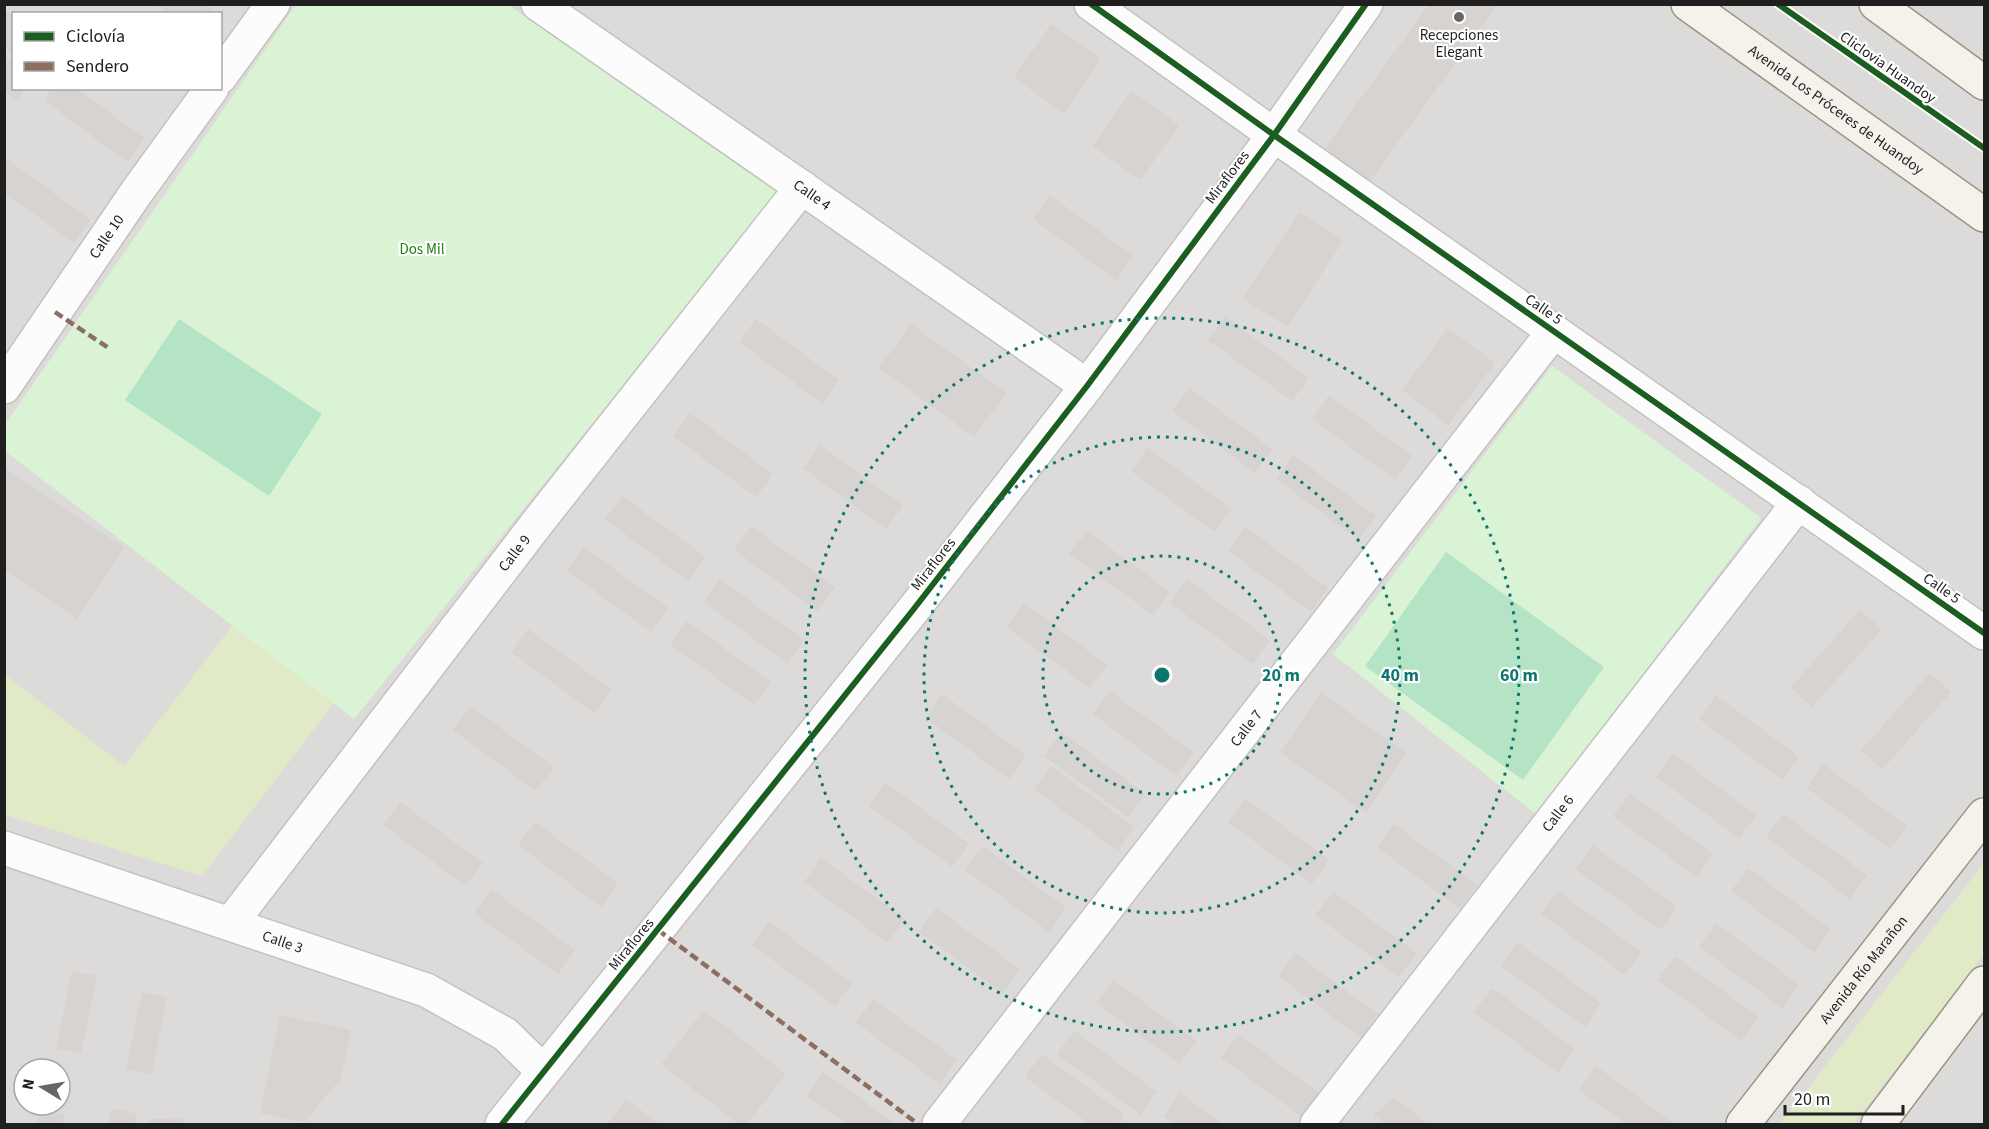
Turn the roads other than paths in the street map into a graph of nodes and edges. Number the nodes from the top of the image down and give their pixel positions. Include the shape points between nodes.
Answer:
1 (273, 4) edge
2 (538, 4) edge
3 (1091, 4) edge
4 (1366, 4) edge
5 (1688, 4) edge
6 (1876, 4) edge
7 (222, 74) edge
8 (1984, 83) edge
9 (211, 90) edge
10 (1274, 135) junction
11 (802, 187) junction
12 (1984, 215) edge
13 (1554, 330) junction
14 (1087, 386) junction
15 (4, 387) edge
16 (1799, 502) junction
17 (1984, 633) edge
18 (1984, 815) edge
19 (4, 848) edge
20 (231, 923) junction
21 (1984, 983) edge
22 (543, 1071) junction
23 (502, 1125) edge
24 (939, 1125) edge
25 (1317, 1125) edge
26 (1743, 1125) edge
27 (1878, 1125) edge

1 - 7 street
2 - 11 street, Calle 4
3 - 10 street, Calle 5
4 - 10 street, Miraflores
5 - 12 main road, Avenida Los Próceres de Huandoy
6 - 8 main road
9 - 15 street, Calle 10
10 - 13 street, Calle 5
10 - 14 street, Miraflores
11 - 14 street, Calle 4
11 - 20 street, Calle 9 via 538,522
13 - 16 street, Calle 5
13 - 24 street, Calle 7
14 - 22 street, Miraflores
16 - 17 street, Calle 5
16 - 25 street, Calle 6
18 - 26 main road, Avenida Río Marañon
19 - 20 street, Calle 3
20 - 22 street, Calle 3 via 426,990 505,1034
21 - 27 main road
22 - 23 street, Miraflores

